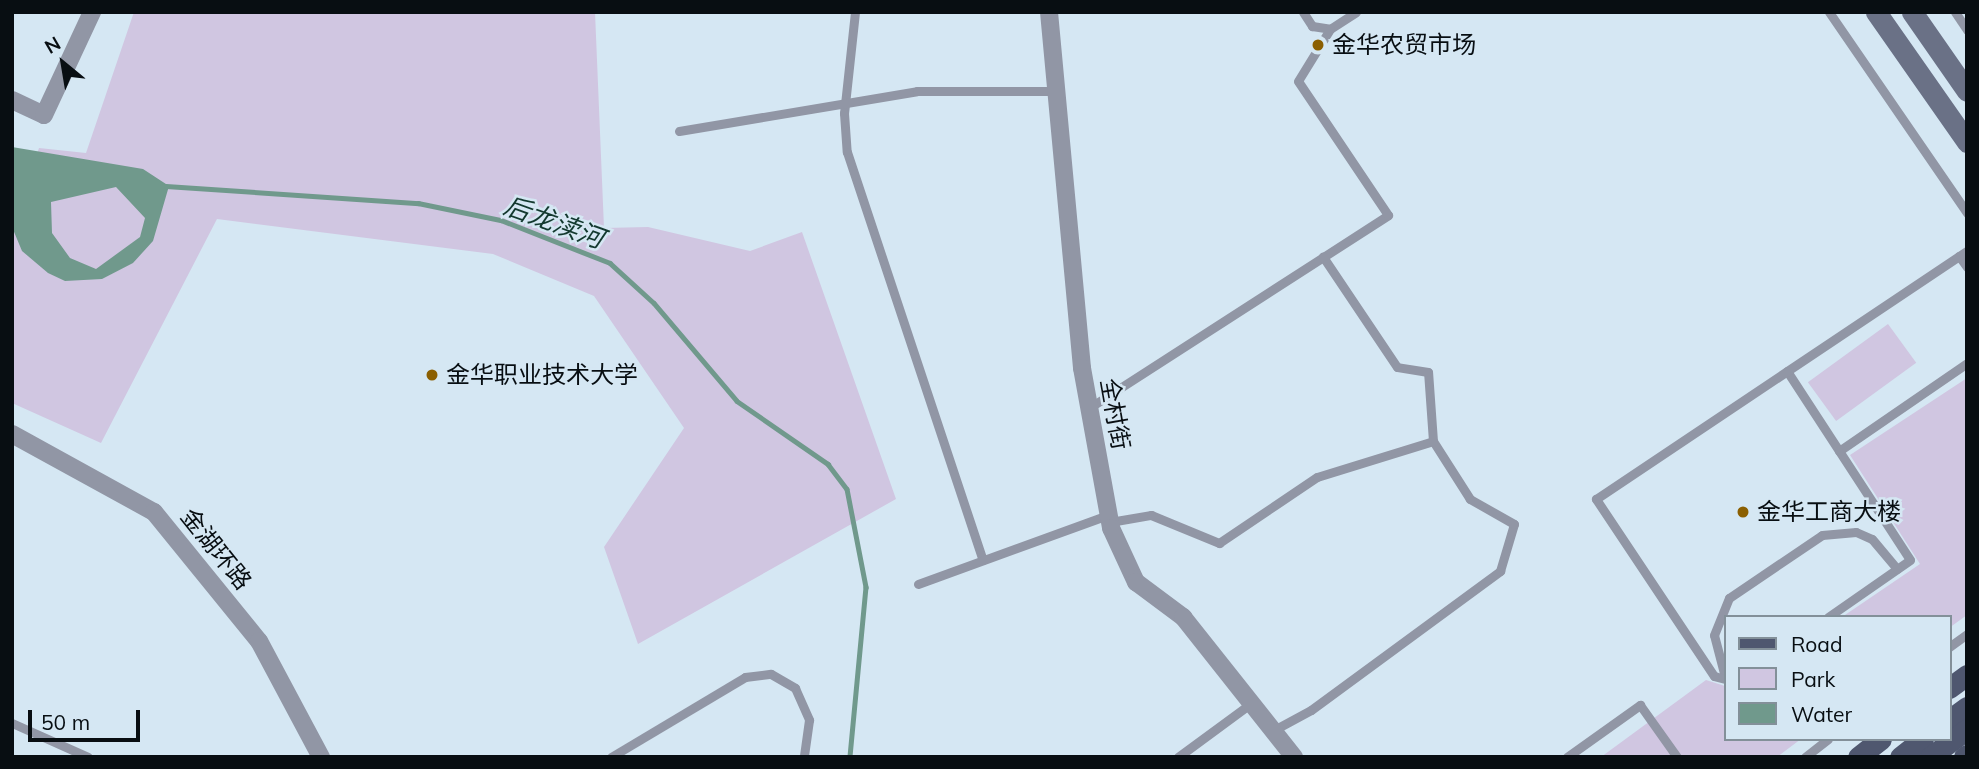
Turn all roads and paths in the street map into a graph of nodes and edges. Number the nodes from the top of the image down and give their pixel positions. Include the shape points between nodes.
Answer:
1 (92, 12) edge
2 (855, 12) edge
3 (1049, 12) edge
4 (1303, 12) edge
5 (1356, 12) edge
6 (1829, 12) edge
7 (1876, 12) edge
8 (1955, 12) edge
9 (1916, 14) edge
10 (1330, 29) junction
11 (1967, 30) edge
12 (1057, 91) junction
13 (1967, 91) edge
14 (845, 99) junction
15 (12, 101) edge
16 (679, 131) dead end
17 (1967, 142) edge
18 (1967, 213) edge
19 (1963, 253) edge
20 (1322, 257) junction
21 (1967, 267) edge
22 (1967, 363) edge
23 (1787, 371) junction
24 (1089, 408) junction
25 (12, 434) edge
26 (1433, 441) junction
27 (1839, 451) junction
28 (1109, 519) junction
29 (983, 560) junction
30 (1897, 569) junction
31 (918, 584) dead end
32 (1831, 615) edge
33 (1967, 634) edge
34 (1951, 646) edge
35 (1724, 674) edge
36 (1967, 675) edge
37 (1724, 678) edge
38 (1951, 687) edge
39 (1253, 702) junction
40 (1967, 706) edge
41 (1951, 718) edge
42 (12, 723) edge
43 (1967, 729) edge
44 (1274, 730) junction
45 (1825, 741) edge
46 (1877, 741) edge
47 (1920, 741) edge
48 (88, 757) edge
49 (321, 757) edge
50 (611, 757) edge
51 (804, 757) edge
52 (1178, 757) edge
53 (1294, 757) edge
54 (1567, 757) edge
55 (1677, 757) edge
56 (1805, 757) edge
57 (1858, 757) edge
58 (1900, 757) edge
59 (1930, 757) edge

1 - 15 street via 44,115
2 - 14 lane
3 - 12 street, 全村街
4 - 10 lane via 1312,26
5 - 10 lane
6 - 18 lane
7 - 17 main road
8 - 11 lane
9 - 13 main road
10 - 20 lane via 1298,81 1388,215
12 - 14 lane via 917,91
12 - 24 street, 全村街
14 - 16 lane
14 - 29 lane via 847,152
19 - 21 lane
19 - 23 lane
20 - 24 lane
20 - 26 lane via 1397,367 1428,372
22 - 27 lane
23 - 27 lane
23 - 37 lane via 1596,499 1714,676
24 - 28 street, 全村街
25 - 49 street, 金湖环路 via 154,512 259,641
26 - 28 lane via 1317,477 1219,543 1150,514
26 - 44 lane via 1470,499 1514,524 1500,570 1311,710
27 - 30 lane via 1910,560
28 - 29 lane
28 - 39 street, 全村街 via 1136,582 1183,617
29 - 31 lane
30 - 32 lane
30 - 35 lane via 1872,539 1856,533 1822,534 1729,598 1714,635
33 - 34 lane
36 - 38 main road
39 - 44 street, 全村街
39 - 52 lane
40 - 41 main road
42 - 48 lane
43 - 59 main road
44 - 53 street, 全村街
45 - 56 lane
46 - 57 main road
47 - 58 main road
50 - 51 lane via 745,677 771,674 795,688 809,720
54 - 55 lane via 1640,705

